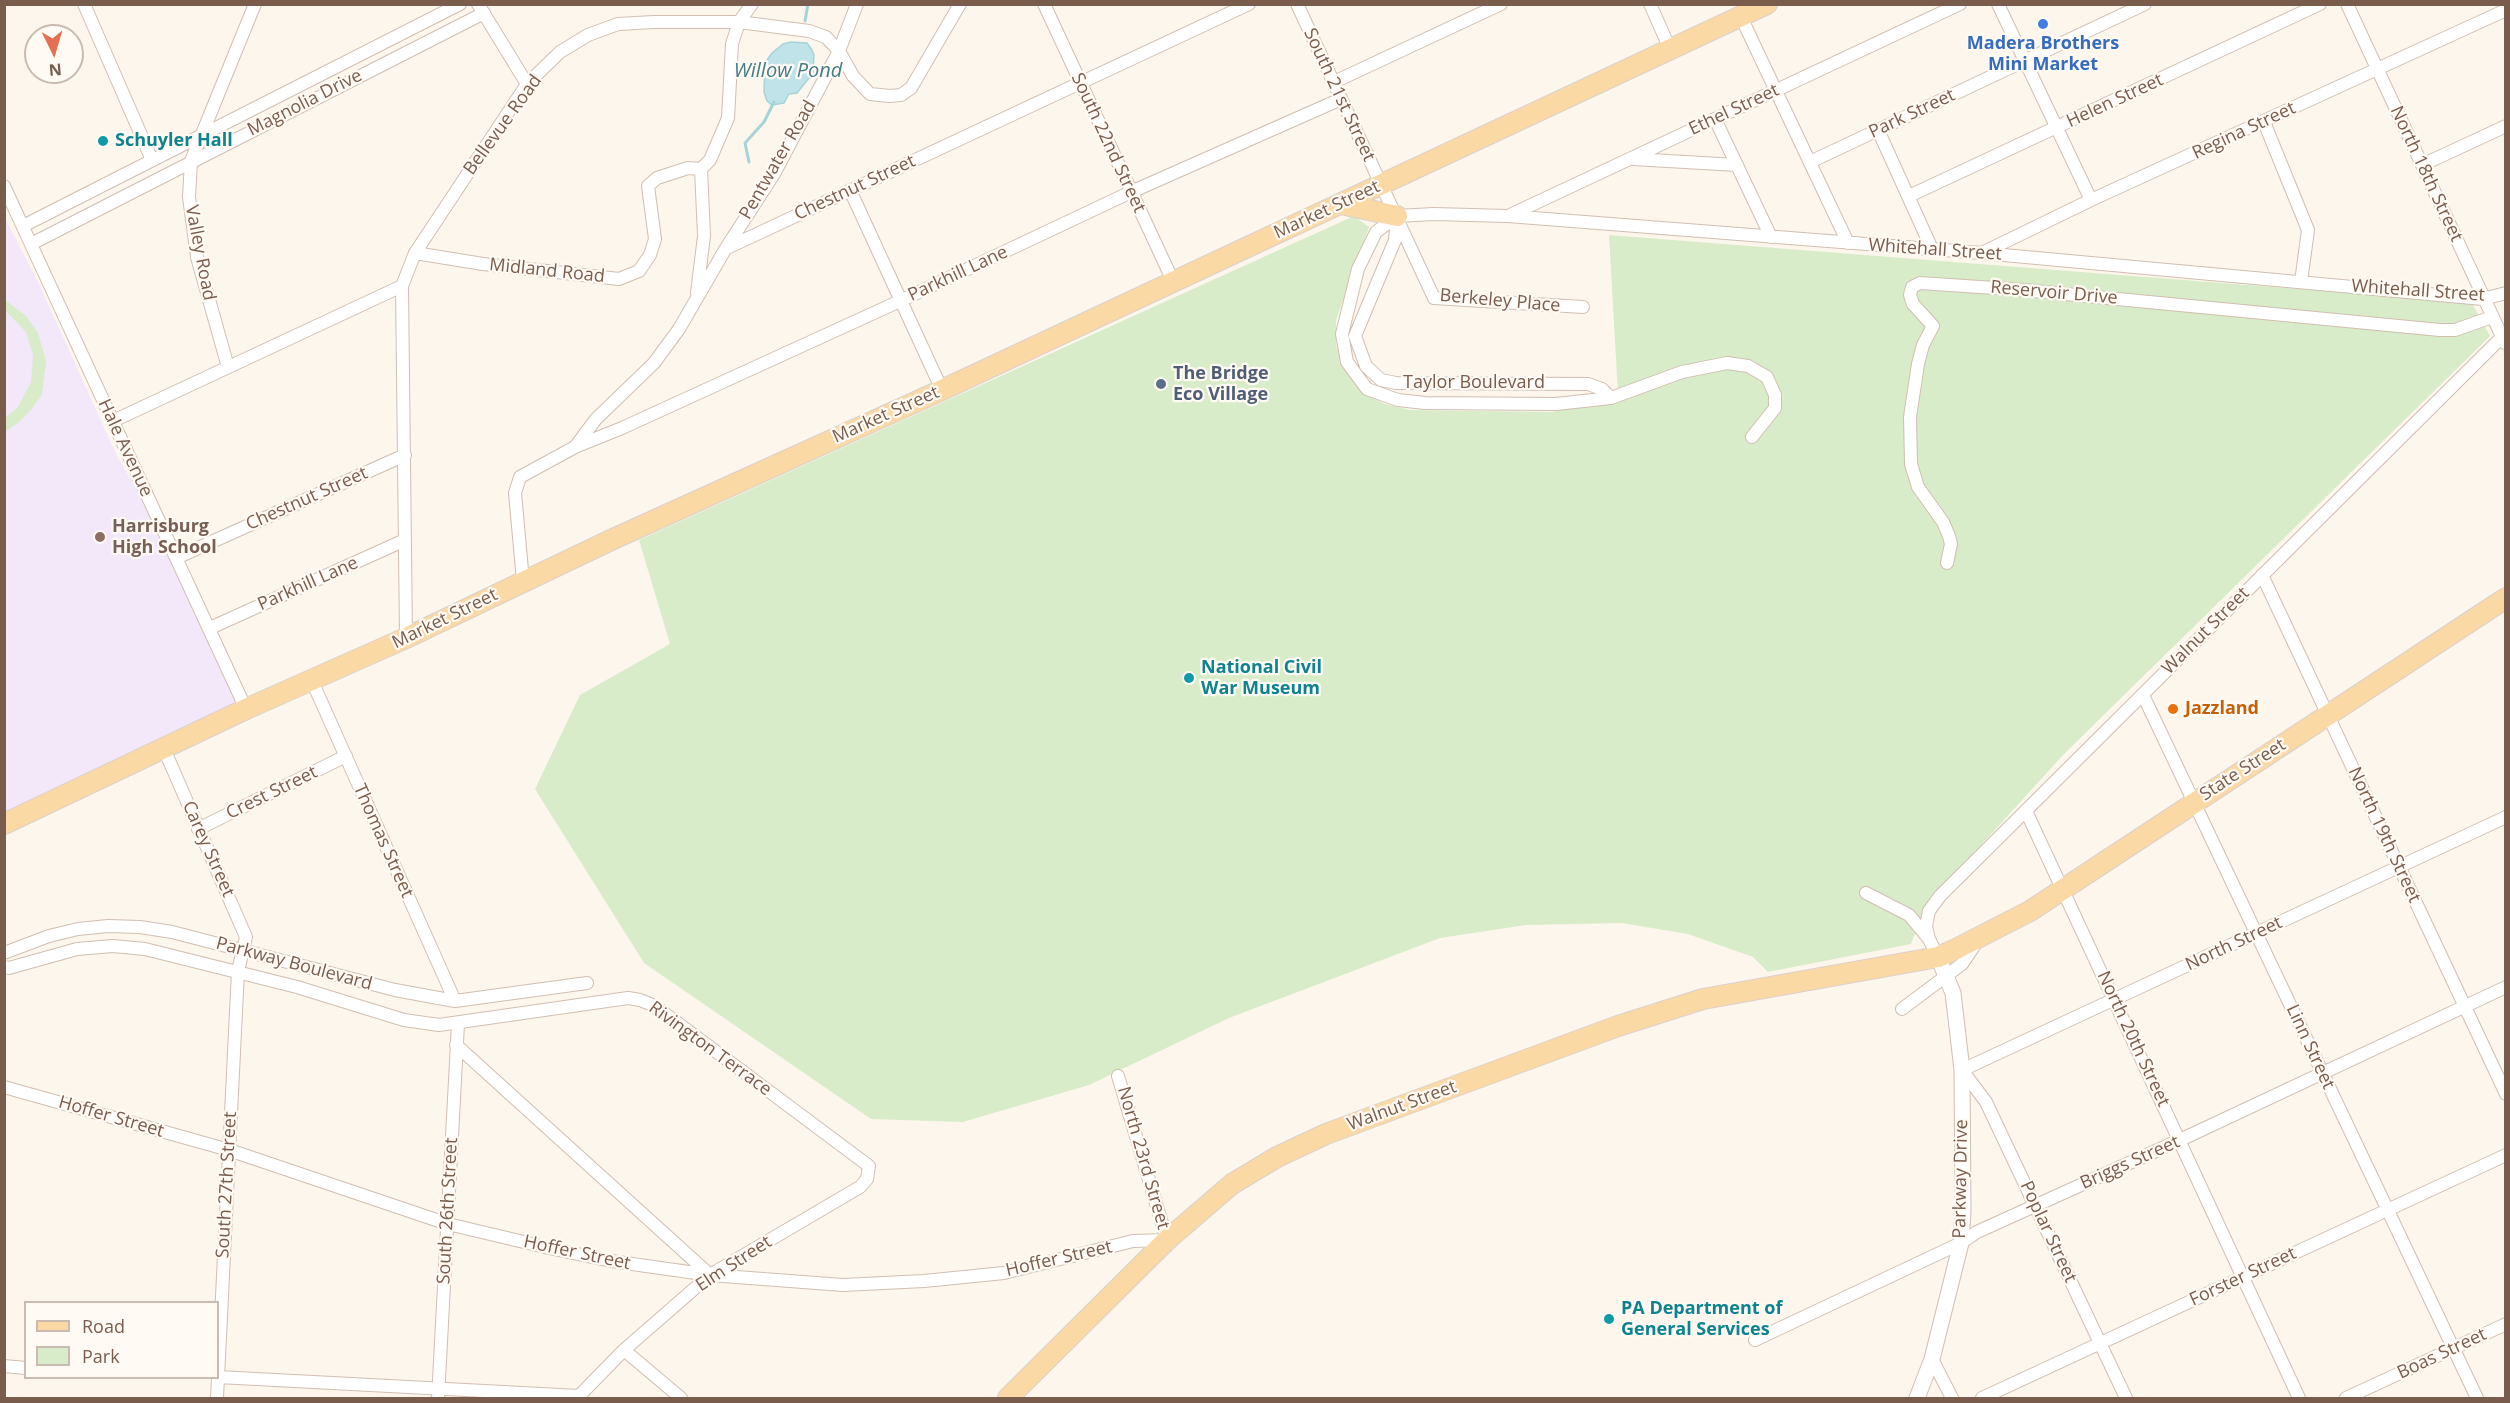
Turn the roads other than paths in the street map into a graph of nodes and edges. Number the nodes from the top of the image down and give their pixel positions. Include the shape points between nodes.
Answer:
1 (255, 4) edge
2 (460, 4) edge
3 (752, 4) edge
4 (857, 4) edge
5 (960, 4) edge
6 (1044, 4) edge
7 (1249, 4) edge
8 (1297, 4) edge
9 (1501, 4) edge
10 (1650, 4) edge
11 (1767, 4) edge
12 (1960, 4) edge
13 (1998, 4) edge
14 (2145, 4) edge
15 (2320, 4) edge
16 (2347, 4) edge
17 (84, 5) edge
18 (481, 9) edge
19 (2505, 10) edge
20 (1741, 17) junction
21 (739, 22) junction
22 (1670, 49) junction
23 (839, 51) junction
24 (2025, 61) junction
25 (2377, 69) junction
26 (1334, 82) junction
27 (1080, 83) junction
28 (527, 84) junction
29 (1776, 91) junction
30 (1341, 99) junction
31 (1715, 119) junction
32 (2264, 122) junction
33 (2505, 126) edge
34 (2056, 128) junction
35 (1878, 130) junction
36 (203, 134) junction
37 (1630, 159) junction
38 (152, 160) junction
39 (191, 161) junction
40 (1810, 162) junction
41 (1737, 165) junction
42 (2422, 165) junction
43 (701, 169) junction
44 (1382, 184) junction
45 (4, 186) edge
46 (850, 190) junction
47 (1131, 192) junction
48 (1909, 196) junction
49 (2091, 200) junction
50 (1341, 204) junction
51 (1397, 216) junction
52 (1508, 216) junction
53 (23, 226) junction
54 (1771, 237) junction
55 (1848, 243) junction
56 (32, 244) junction
57 (726, 248) junction
58 (1932, 249) junction
59 (415, 253) junction
60 (1983, 253) junction
61 (1173, 281) junction
62 (2301, 282) junction
63 (402, 286) junction
64 (2505, 293) edge
65 (2483, 299) junction
66 (696, 300) junction
67 (900, 301) junction
68 (1583, 307) dead end
69 (2492, 317) junction
70 (2504, 338) edge
71 (228, 367) junction
72 (942, 390) junction
73 (1611, 398) junction
74 (112, 421) junction
75 (1752, 437) dead end
76 (575, 447) junction
77 (405, 455) junction
78 (405, 540) junction
79 (176, 558) junction
80 (1947, 563) dead end
81 (2262, 575) junction
82 (524, 581) junction
83 (2505, 598) edge
84 (210, 628) junction
85 (406, 638) junction
86 (312, 681) junction
87 (2143, 694) junction
88 (246, 709) junction
89 (2328, 715) junction
90 (164, 749) junction
91 (346, 756) junction
92 (2194, 802) junction
93 (2026, 810) junction
94 (2505, 817) edge
95 (4, 824) edge
96 (198, 829) junction
97 (2399, 867) junction
98 (2063, 888) junction
99 (1866, 893) dead end
100 (2257, 933) junction
101 (1929, 939) junction
102 (244, 950) junction
103 (4, 954) edge
104 (1942, 966) junction
105 (4, 967) edge
106 (238, 971) junction
107 (587, 982) dead end
108 (2505, 987) edge
109 (2114, 1000) junction
110 (455, 1001) junction
111 (2464, 1007) junction
112 (1902, 1008) dead end
113 (458, 1024) junction
114 (456, 1045) junction
115 (1962, 1070) junction
116 (2323, 1073) junction
117 (1118, 1076) dead end
118 (4, 1087) edge
119 (2505, 1094) edge
120 (2180, 1140) junction
121 (229, 1150) junction
122 (2505, 1155) edge
123 (869, 1166) joint
124 (2035, 1205) junction
125 (2388, 1210) junction
126 (448, 1224) junction
127 (1167, 1240) junction
128 (1961, 1243) junction
129 (710, 1275) junction
130 (2243, 1277) junction
131 (2505, 1324) edge
132 (1755, 1340) dead end
133 (2100, 1343) junction
134 (2453, 1348) junction
135 (624, 1350) junction
136 (219, 1356) edge
137 (1932, 1359) junction
138 (4, 1366) edge
139 (24, 1368) edge
140 (219, 1377) edge
141 (218, 1379) edge
142 (438, 1394) edge
143 (578, 1397) edge
144 (217, 1398) edge
145 (681, 1398) edge
146 (1008, 1398) edge
147 (1917, 1398) edge
148 (1952, 1398) edge
149 (1982, 1398) edge
150 (2126, 1398) edge
151 (2299, 1398) edge
152 (2346, 1398) edge
153 (2477, 1398) edge

1 - 36 street, Valley Road
2 - 36 street, Magnolia Drive
3 - 21 street
4 - 23 street, Pentwater Road
5 - 23 street, Bellevue Road via 910,88 901,95 870,93 853,76
6 - 27 street, South 22nd Street
7 - 27 street, Chestnut Street
8 - 26 street, South 21st Street
9 - 26 street
10 - 22 street
11 - 20 main road, Market Street
12 - 29 street, Ethel Street
13 - 24 street
14 - 24 street, Park Street
15 - 34 street, Helen Street
16 - 25 street, North 18th Street
17 - 38 street
18 - 28 street
18 - 39 street, Magnolia Drive
19 - 25 street, Regina Street
20 - 22 main road, Market Street
20 - 29 street
21 - 23 street, Bellevue Road via 809,31 826,37
21 - 28 street, Bellevue Road via 618,24 588,35 560,52
21 - 43 street via 729,66 728,118 711,160
22 - 44 main road, Market Street
23 - 57 street, Pentwater Road via 774,174
24 - 34 street
24 - 35 street, Park Street
25 - 32 street, Regina Street
25 - 42 street, North 18th Street
26 - 30 street, South 21st Street
27 - 46 street, Chestnut Street
27 - 47 street, South 22nd Street
28 - 59 street, Bellevue Road
29 - 31 street, Ethel Street
29 - 40 street
30 - 44 street, South 21st Street
30 - 47 street, Parkhill Lane
31 - 37 street, Ethel Street
31 - 41 street
32 - 49 street, Regina Street
32 - 62 street via 2308,230
33 - 42 street
34 - 48 street, Helen Street
34 - 49 street
35 - 40 street, Park Street
35 - 48 street
36 - 38 street, Magnolia Drive
36 - 39 street, Valley Road
37 - 41 street
37 - 52 street, Ethel Street
38 - 53 street, Magnolia Drive
39 - 56 street, Magnolia Drive
39 - 71 street, Valley Road via 189,197 197,257
40 - 55 street
41 - 54 street
42 - 65 street, North 18th Street
43 - 59 street, Midland Road via 688,168 657,178 648,186 655,239 639,271 619,279
43 - 66 street via 704,236
44 - 50 main road, Market Street
44 - 51 street
45 - 53 street, Hale Avenue
46 - 57 street, Chestnut Street
46 - 67 street
47 - 61 street, South 22nd Street
47 - 67 street, Parkhill Lane
48 - 58 street
49 - 60 street, Regina Street
50 - 51 main road
50 - 61 main road, Market Street
51 - 52 street, Whitehall Street
51 - 68 street, Berkeley Place via 1434,298
51 - 73 street, Taylor Boulevard via 1395,240 1355,336 1366,366 1381,380 1588,384 1602,389
51 - 73 street, Taylor Boulevard via 1376,232 1358,270 1342,333 1347,362 1367,389 1398,400 1445,404 1556,404
52 - 54 street, Whitehall Street
53 - 56 street, Hale Avenue
54 - 55 street, Whitehall Street
55 - 58 street, Whitehall Street
56 - 74 street, Hale Avenue
57 - 66 street
58 - 60 street, Whitehall Street
59 - 63 street, Bellevue Road
60 - 62 street, Whitehall Street
61 - 72 main road, Market Street
62 - 65 street, Whitehall Street
63 - 71 street
63 - 77 street, Bellevue Road
64 - 65 street, Whitehall Street
65 - 69 street, North 18th Street
66 - 76 street via 654,363 596,419
67 - 72 street
67 - 76 street, Parkhill Lane
69 - 70 street, North 18th Street
69 - 80 street, Reservoir Drive via 2455,330 2440,330 1920,283 1912,287 1910,295 1933,326 1918,364 1910,417 1911,464 1918,487 1949,536
70 - 81 street, Walnut Street
71 - 74 street
72 - 82 main road, Market Street
73 - 75 street, Taylor Boulevard via 1698,368 1727,363 1748,366 1767,377 1775,408
74 - 79 street, Hale Avenue
76 - 82 street via 520,477 516,493
77 - 78 street, Bellevue Road
77 - 79 street, Chestnut Street
78 - 84 street, Parkhill Lane
78 - 85 street, Bellevue Road
79 - 84 street, Hale Avenue
81 - 87 street, Walnut Street
81 - 89 street, North 19th Street
82 - 85 main road, Market Street
83 - 89 main road, State Street
84 - 88 street, Hale Avenue
85 - 86 main road, Market Street
86 - 88 main road, Market Street
86 - 91 street, Thomas Street
87 - 92 street, Linn Street
87 - 93 street, Walnut Street
88 - 90 main road, Market Street
89 - 92 main road, State Street
89 - 97 street, North 19th Street
90 - 95 main road, Market Street
90 - 96 street, Carey Street
91 - 96 street, Crest Street
91 - 110 street, Thomas Street
92 - 98 main road, State Street
92 - 100 street, Linn Street
93 - 98 street, North 20th Street
93 - 101 street, Walnut Street via 1940,896 1929,911
94 - 97 street, North Street
96 - 102 street, Carey Street via 246,937
97 - 100 street, North Street
97 - 111 street, North 19th Street
98 - 104 main road, State Street
98 - 109 street, North 20th Street
99 - 101 street via 1909,915
100 - 109 street, North Street
100 - 116 street, Linn Street
101 - 104 street
102 - 103 street, Parkway Boulevard via 172,932 108,926 49,936
102 - 106 street, South 27th Street
102 - 110 street, Parkway Boulevard via 395,990
104 - 112 street, State Street
104 - 115 street, Parkway Drive via 1953,993
104 - 127 main road, Walnut Street via 1879,969 1703,999 1618,1026 1326,1134 1277,1157 1232,1184
105 - 106 street, Parkway Boulevard via 77,949 113,946 170,954
106 - 113 street, Parkway Boulevard via 404,1020
106 - 121 street, South 27th Street
107 - 110 street, Parkway Boulevard
108 - 111 street, Briggs Street
109 - 115 street, North Street
109 - 120 street, North 20th Street
111 - 116 street, Briggs Street
111 - 119 street, North 19th Street
113 - 114 street, South 26th Street
113 - 123 street, Rivington Terrace via 628,998 640,1000 655,1006
114 - 126 street, South 26th Street
114 - 129 street
115 - 124 street, Poplar Street via 1986,1102
115 - 128 street, Parkway Drive
116 - 120 street, Briggs Street
116 - 125 street, Linn Street
117 - 127 street, North 23rd Street
118 - 121 street, Hoffer Street
120 - 124 street, Briggs Street
120 - 130 street, North 20th Street
121 - 126 street, Hoffer Street
121 - 136 street, South 27th Street
122 - 125 street, Forster Street
123 - 129 street, Elm Street via 867,1179 860,1187
124 - 128 street, Briggs Street
124 - 133 street, Poplar Street
125 - 130 street, Forster Street
125 - 134 street, Linn Street
126 - 129 street, Hoffer Street via 611,1261
126 - 142 street, South 26th Street
127 - 129 street, Hoffer Street via 1133,1240 1004,1272 924,1281 843,1285
127 - 146 main road, Walnut Street
128 - 132 street, Briggs Street
128 - 137 street, Parkway Drive
129 - 135 street, Elm Street
130 - 133 street, Forster Street
130 - 151 street, North 20th Street
131 - 134 street, Boas Street
133 - 149 street, Forster Street
133 - 150 street, Poplar Street
134 - 152 street, Boas Street
134 - 153 street, Linn Street
135 - 143 street, Elm Street
135 - 145 street
137 - 147 street, Parkway Drive
137 - 148 street
138 - 139 street
140 - 142 street
141 - 144 street, South 27th Street
142 - 143 street

